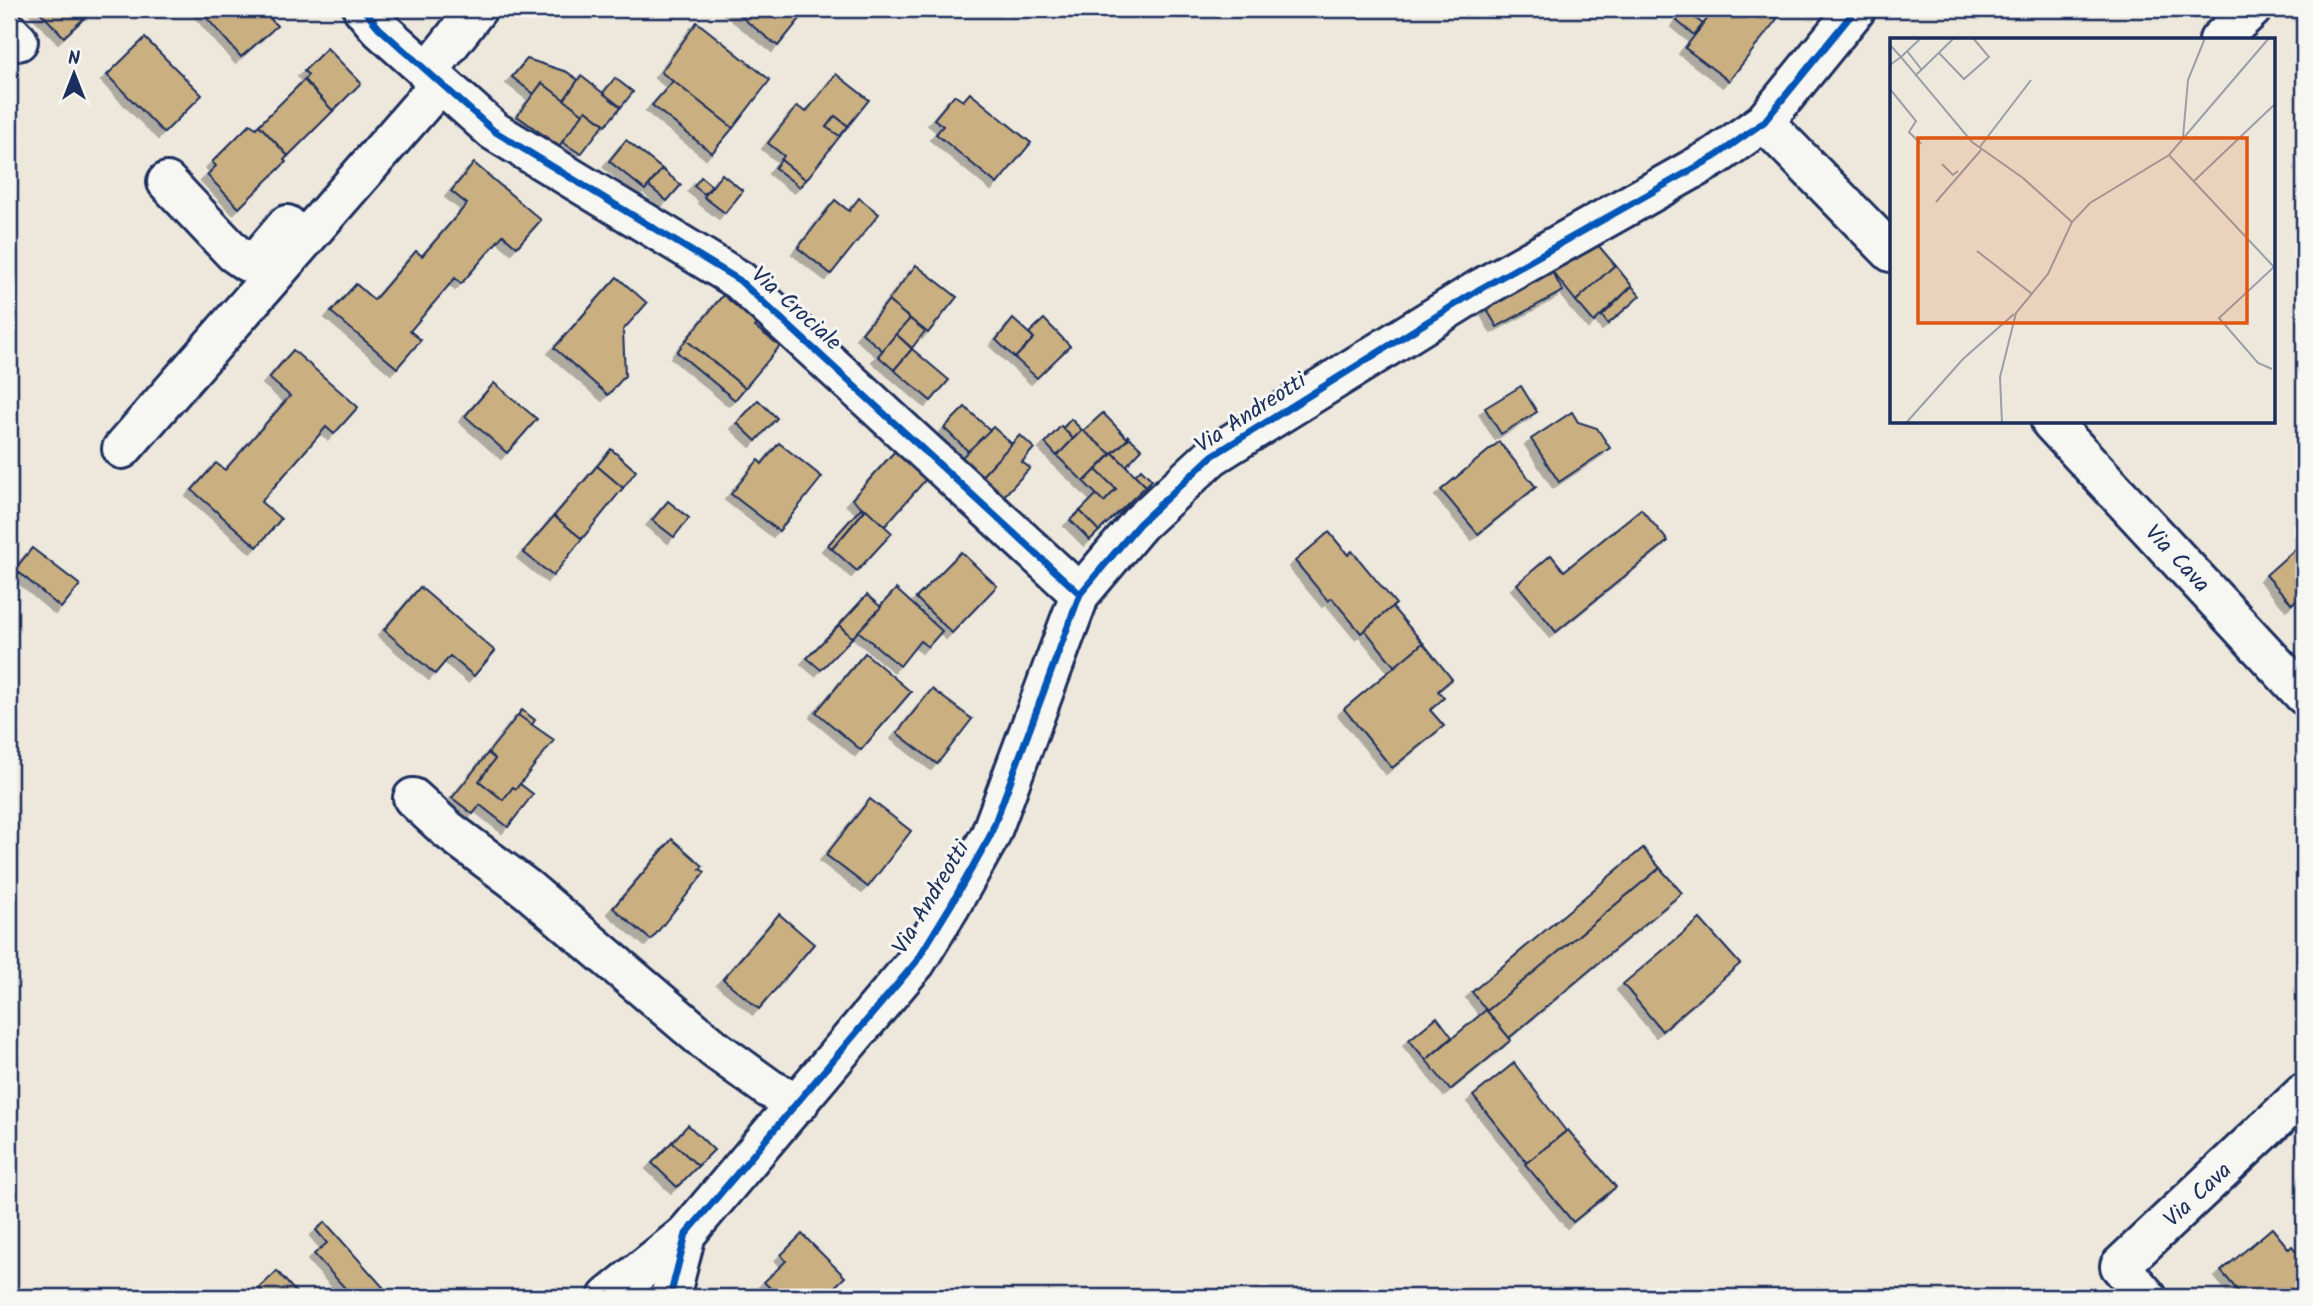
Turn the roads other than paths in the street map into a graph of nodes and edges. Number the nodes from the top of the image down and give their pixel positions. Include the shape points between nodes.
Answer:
1 (362, 9) edge
2 (477, 9) edge
3 (1856, 9) edge
4 (2252, 9) edge
5 (2221, 38) edge
6 (430, 75) junction
7 (1764, 122) junction
8 (167, 182) dead end
9 (1890, 251) edge
10 (2053, 424) edge
11 (122, 449) dead end
12 (1080, 594) junction
13 (2304, 695) edge
14 (413, 798) dead end
15 (2304, 1093) edge
16 (799, 1103) junction
17 (686, 1234) junction
18 (608, 1297) edge
19 (670, 1297) edge
20 (2147, 1297) edge

1 - 6 street, Via Crociale
2 - 6 street
3 - 7 street, Via Andreotti
4 - 5 street
6 - 8 street via 259,258 247,262 234,253
6 - 11 street
6 - 12 street, Via Crociale via 494,131 738,280
7 - 9 street
7 - 12 street, Via Andreotti via 1716,156 1480,289 1212,456 1139,524
10 - 13 street, Via Cava
12 - 16 street, Via Andreotti via 990,836 916,962
14 - 16 street via 716,1050
15 - 20 street, Via Cava via 2120,1266
16 - 17 street, Via Andreotti
17 - 18 street
17 - 19 street, Via Andreotti

